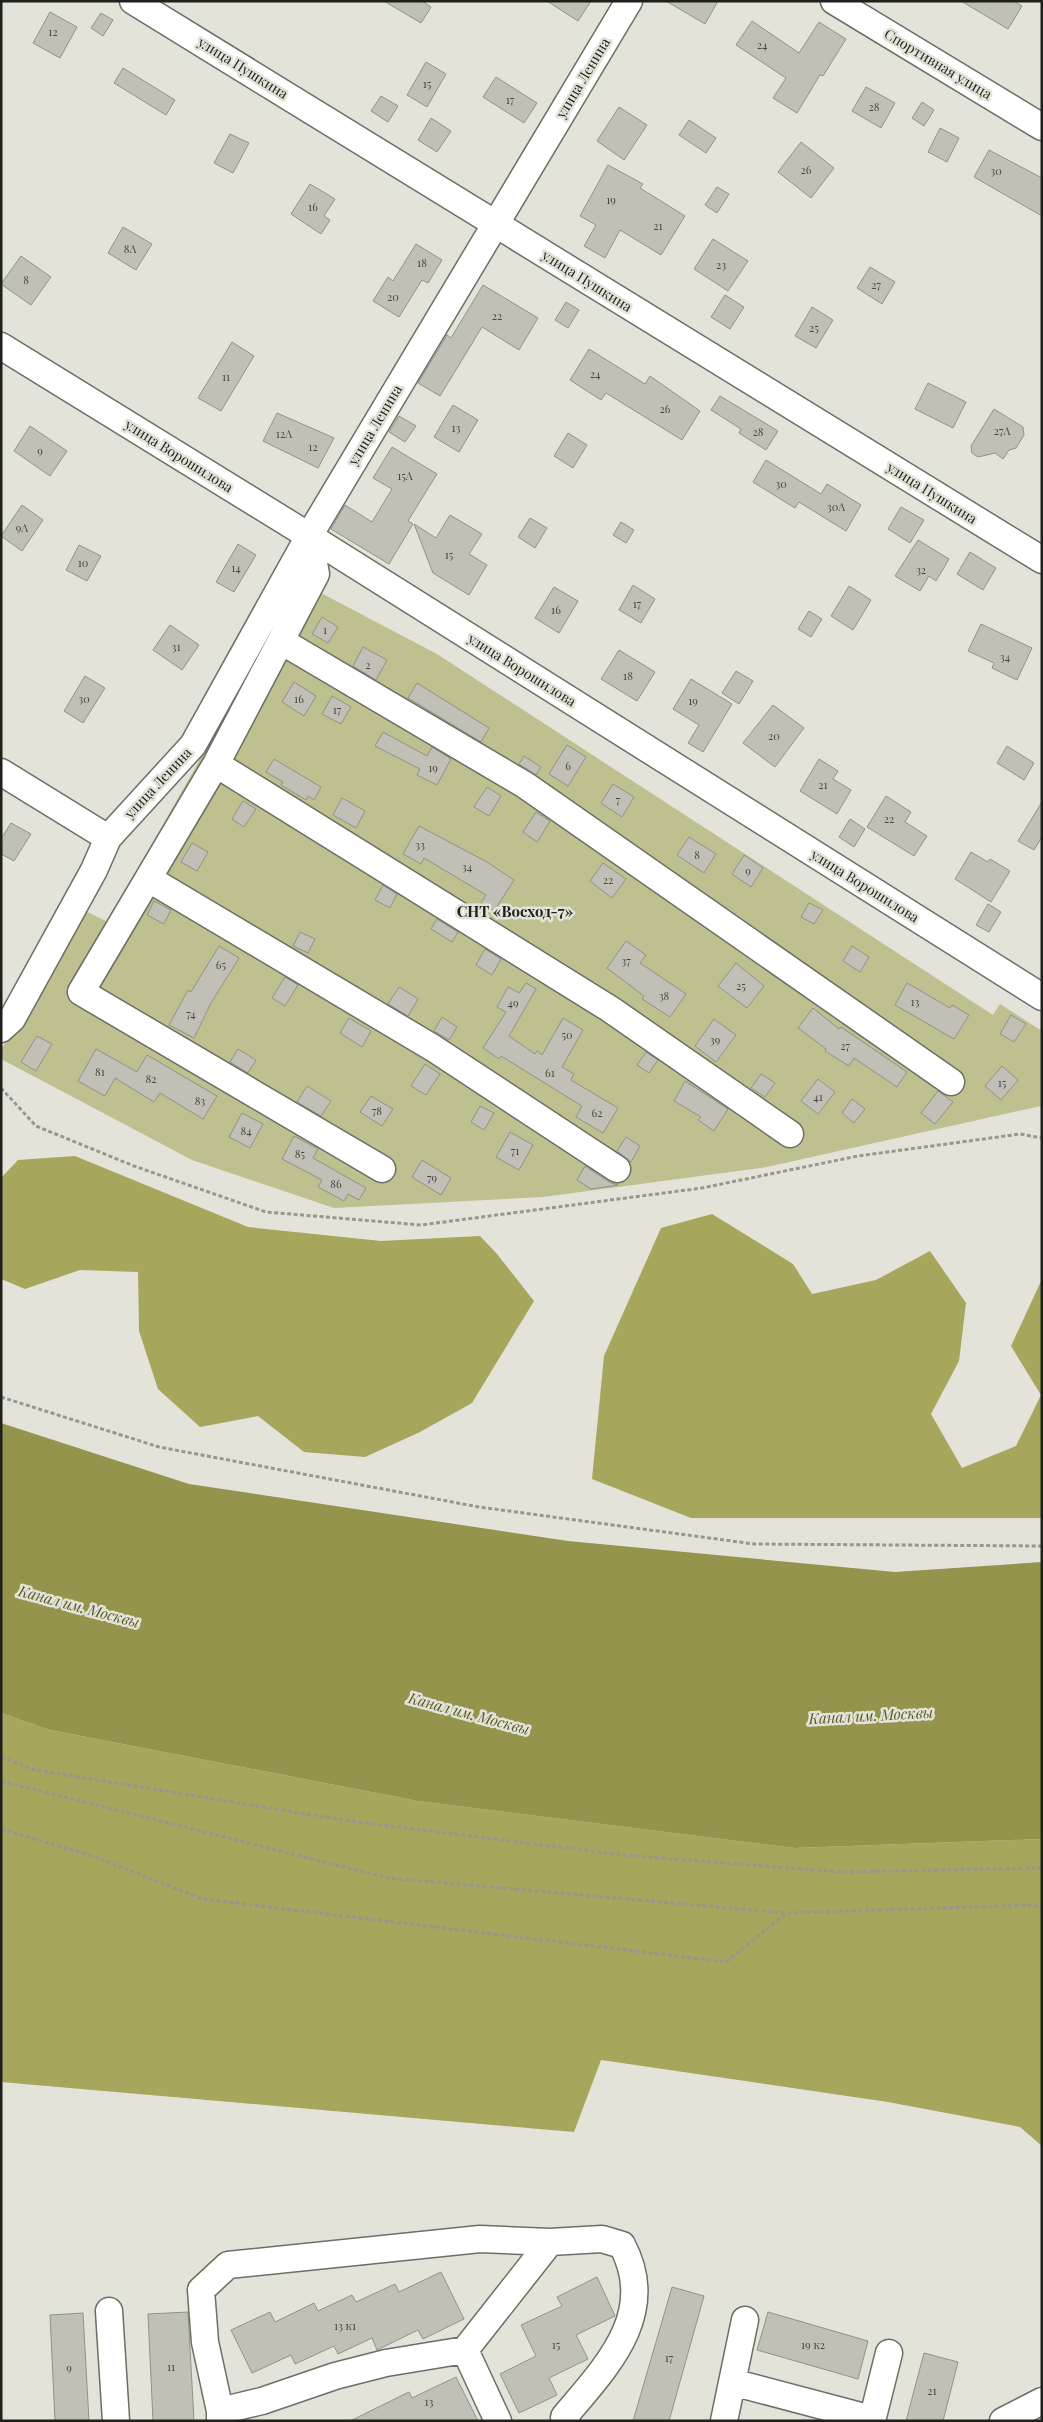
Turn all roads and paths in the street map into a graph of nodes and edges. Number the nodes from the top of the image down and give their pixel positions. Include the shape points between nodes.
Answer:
1 (133, 1) edge
2 (629, 1) edge
3 (834, 1) edge
4 (1042, 127) edge
5 (495, 224) junction
6 (1, 346) edge
7 (309, 536) junction
8 (1042, 560) edge
9 (281, 641) junction
10 (216, 764) junction
11 (1, 772) edge
12 (108, 838) junction
13 (149, 879) junction
14 (1042, 997) edge
15 (1, 1029) edge
16 (951, 1082) dead end
17 (1, 1088) edge
18 (790, 1134) dead end
19 (1042, 1138) edge
20 (382, 1169) dead end
21 (617, 1169) dead end
22 (1, 1397) edge
23 (1042, 1546) edge
24 (1, 1758) edge
25 (1, 1781) edge
26 (1, 1829) edge
27 (1042, 1868) edge
28 (1042, 1908) edge
29 (786, 1913) junction
30 (550, 2242) junction
31 (109, 2311) dead end
32 (745, 2320) dead end
33 (465, 2350) junction
34 (889, 2354) dead end
35 (732, 2382) junction
36 (1042, 2401) edge
37 (220, 2416) edge
38 (563, 2420) edge
39 (872, 2420) edge
40 (116, 2421) edge
41 (498, 2421) edge
42 (724, 2421) edge
43 (1003, 2421) edge

1 - 5 street, улица Пушкина
2 - 5 street, улица Ленина
3 - 4 street, Спортивная улица
5 - 7 street, улица Ленина
5 - 8 street, улица Пушкина
6 - 7 street, улица Ворошилова
7 - 9 street via 316,574
7 - 12 street, улица Ленина via 193,745
7 - 14 street, улица Ворошилова
9 - 10 street
9 - 16 street via 525,785
10 - 13 street
10 - 18 street via 610,1009
11 - 12 street
12 - 15 street, улица Ленина via 94,870 12,1019
13 - 20 street via 81,992
13 - 21 street via 433,1048
17 - 19 path via 36,1126 134,1166 266,1212 421,1224 702,1188 858,1156 1020,1134
22 - 23 path via 159,1447 479,1507 754,1544
24 - 27 path via 35,1770 350,1821 624,1855 841,1872
25 - 29 path via 388,1878
26 - 29 path via 96,1857 202,1898 726,1962
28 - 29 path via 1032,1905
30 - 33 street
30 - 37 street via 480,2239 228,2265 201,2290 205,2342
30 - 38 street via 602,2239 622,2245 631,2261 635,2308 628,2330 602,2373
31 - 40 street
32 - 35 street
33 - 37 street via 377,2365 335,2376
33 - 41 street
34 - 39 street
35 - 39 street
35 - 42 street
36 - 43 street

